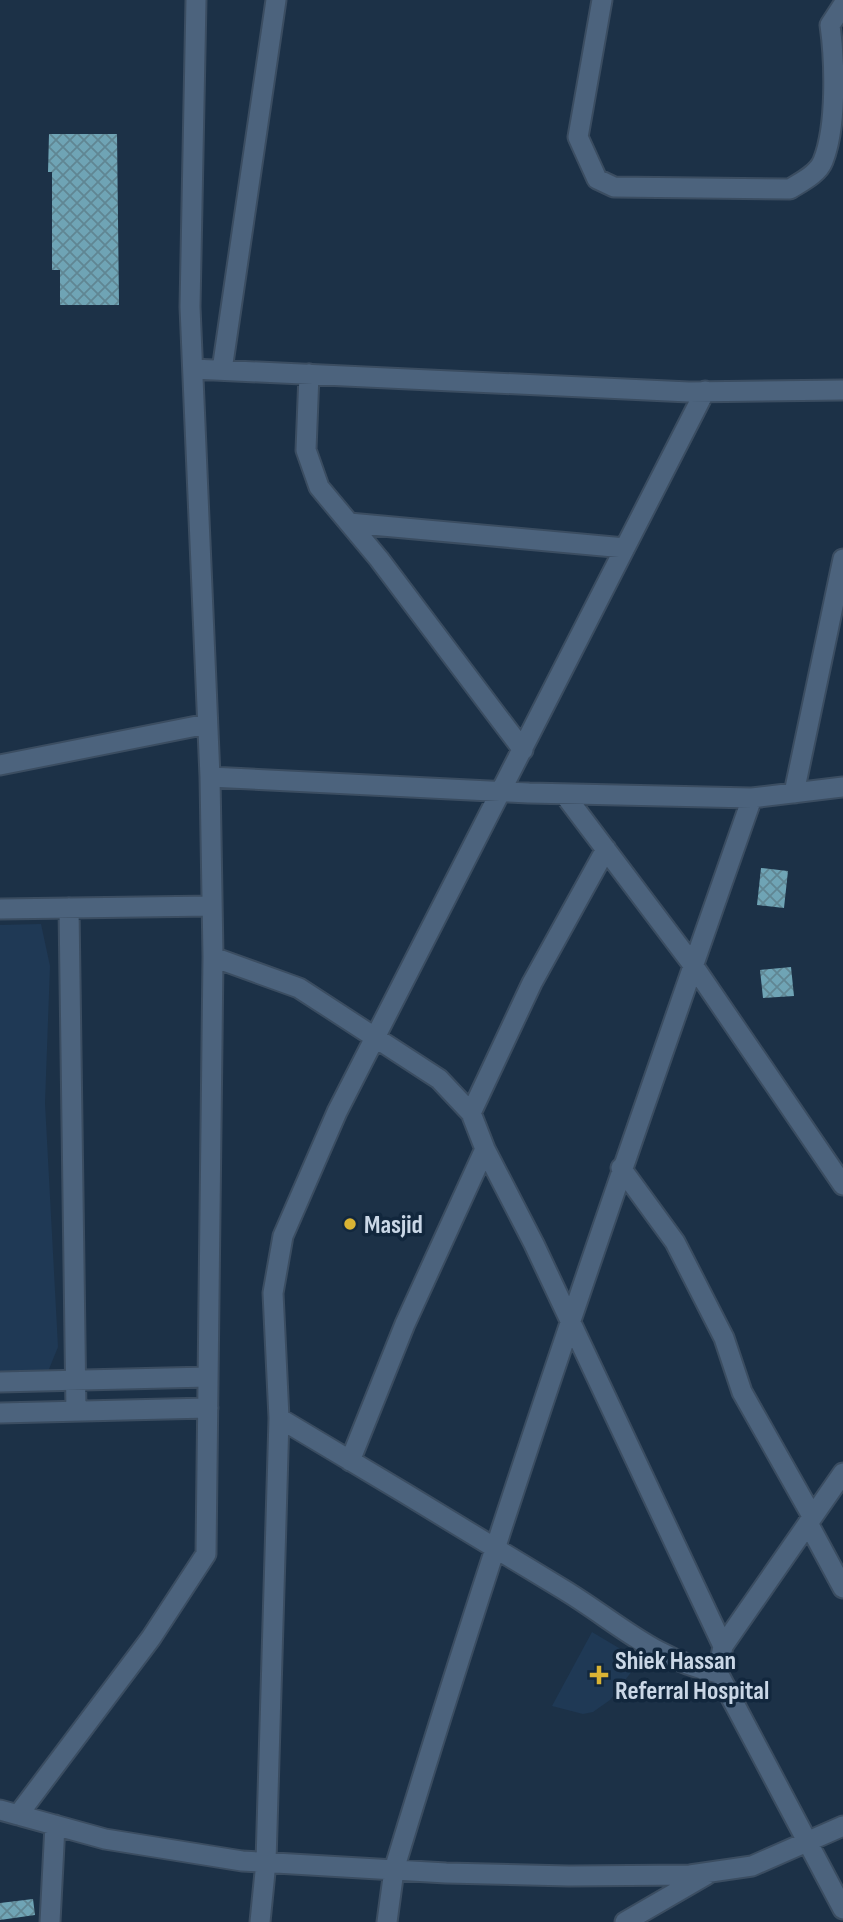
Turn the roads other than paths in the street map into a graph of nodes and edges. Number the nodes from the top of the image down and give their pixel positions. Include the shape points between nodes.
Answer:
1 (196, 0) edge
2 (276, 0) edge
3 (601, 0) edge
4 (843, 5) edge
5 (839, 55) edge
6 (192, 369) junction
7 (222, 370) junction
8 (309, 374) junction
9 (843, 390) edge
10 (705, 391) junction
11 (349, 523) junction
12 (625, 548) junction
13 (843, 559) edge
14 (207, 724) junction
15 (523, 750) junction
16 (0, 765) edge
17 (210, 778) junction
18 (843, 788) edge
19 (502, 792) junction
20 (794, 793) junction
21 (564, 794) junction
22 (751, 798) junction
23 (606, 849) junction
24 (212, 906) junction
25 (69, 908) junction
26 (0, 909) edge
27 (213, 957) junction
28 (693, 965) junction
29 (375, 1037) junction
30 (471, 1113) junction
31 (485, 1149) junction
32 (621, 1168) junction
33 (843, 1185) edge
34 (569, 1322) junction
35 (208, 1377) junction
36 (75, 1381) junction
37 (0, 1382) edge
38 (208, 1408) junction
39 (76, 1411) junction
40 (0, 1413) edge
41 (279, 1418) junction
42 (350, 1461) junction
43 (843, 1473) edge
44 (810, 1520) junction
45 (494, 1547) junction
46 (838, 1566) edge
47 (843, 1588) edge
48 (723, 1646) junction
49 (718, 1673) junction
50 (9, 1813) edge
51 (55, 1825) junction
52 (843, 1826) edge
53 (807, 1842) junction
54 (266, 1862) junction
55 (394, 1870) junction
56 (710, 1872) junction
57 (843, 1909) edge
58 (50, 1922) edge
59 (260, 1922) edge
60 (387, 1922) edge
61 (625, 1922) edge

1 - 6 street
2 - 7 street
3 - 5 street via 578,137 597,179 614,187 790,189 823,163
4 - 5 street via 830,24
6 - 7 street
6 - 14 street
7 - 8 street
8 - 10 street
8 - 11 street via 306,450 319,487
9 - 10 street
10 - 12 street
11 - 12 street
11 - 15 street
12 - 15 street
13 - 20 street
14 - 16 street
14 - 17 street
15 - 19 street
17 - 19 street
17 - 24 street
18 - 20 street
19 - 21 street
19 - 29 street
20 - 22 street
21 - 22 street
21 - 23 street
22 - 28 street
23 - 28 street
23 - 30 street via 532,983
24 - 25 street
24 - 27 street
25 - 26 street
25 - 36 street
27 - 29 street via 299,988
27 - 35 street
28 - 32 street
28 - 33 street
29 - 30 street via 439,1079
29 - 41 street via 283,1236 272,1293
30 - 31 street
31 - 34 street
31 - 42 street via 405,1324
32 - 34 street
32 - 44 street via 675,1242 724,1338 742,1392
34 - 45 street
34 - 48 street
35 - 36 street
35 - 38 street
36 - 37 street
36 - 39 street
38 - 39 street
38 - 50 street via 206,1554 151,1638
39 - 40 street
41 - 42 street
41 - 54 street
42 - 45 street
43 - 44 street
44 - 46 street
44 - 48 street
45 - 49 street via 653,1650 686,1667
45 - 55 street
46 - 47 street
48 - 49 street
49 - 53 street
50 - 51 street
51 - 54 street via 105,1839
51 - 58 street
52 - 53 street
53 - 56 street via 752,1867
53 - 57 street
54 - 55 street
54 - 59 street
55 - 56 street via 569,1876
55 - 60 street
56 - 61 street

